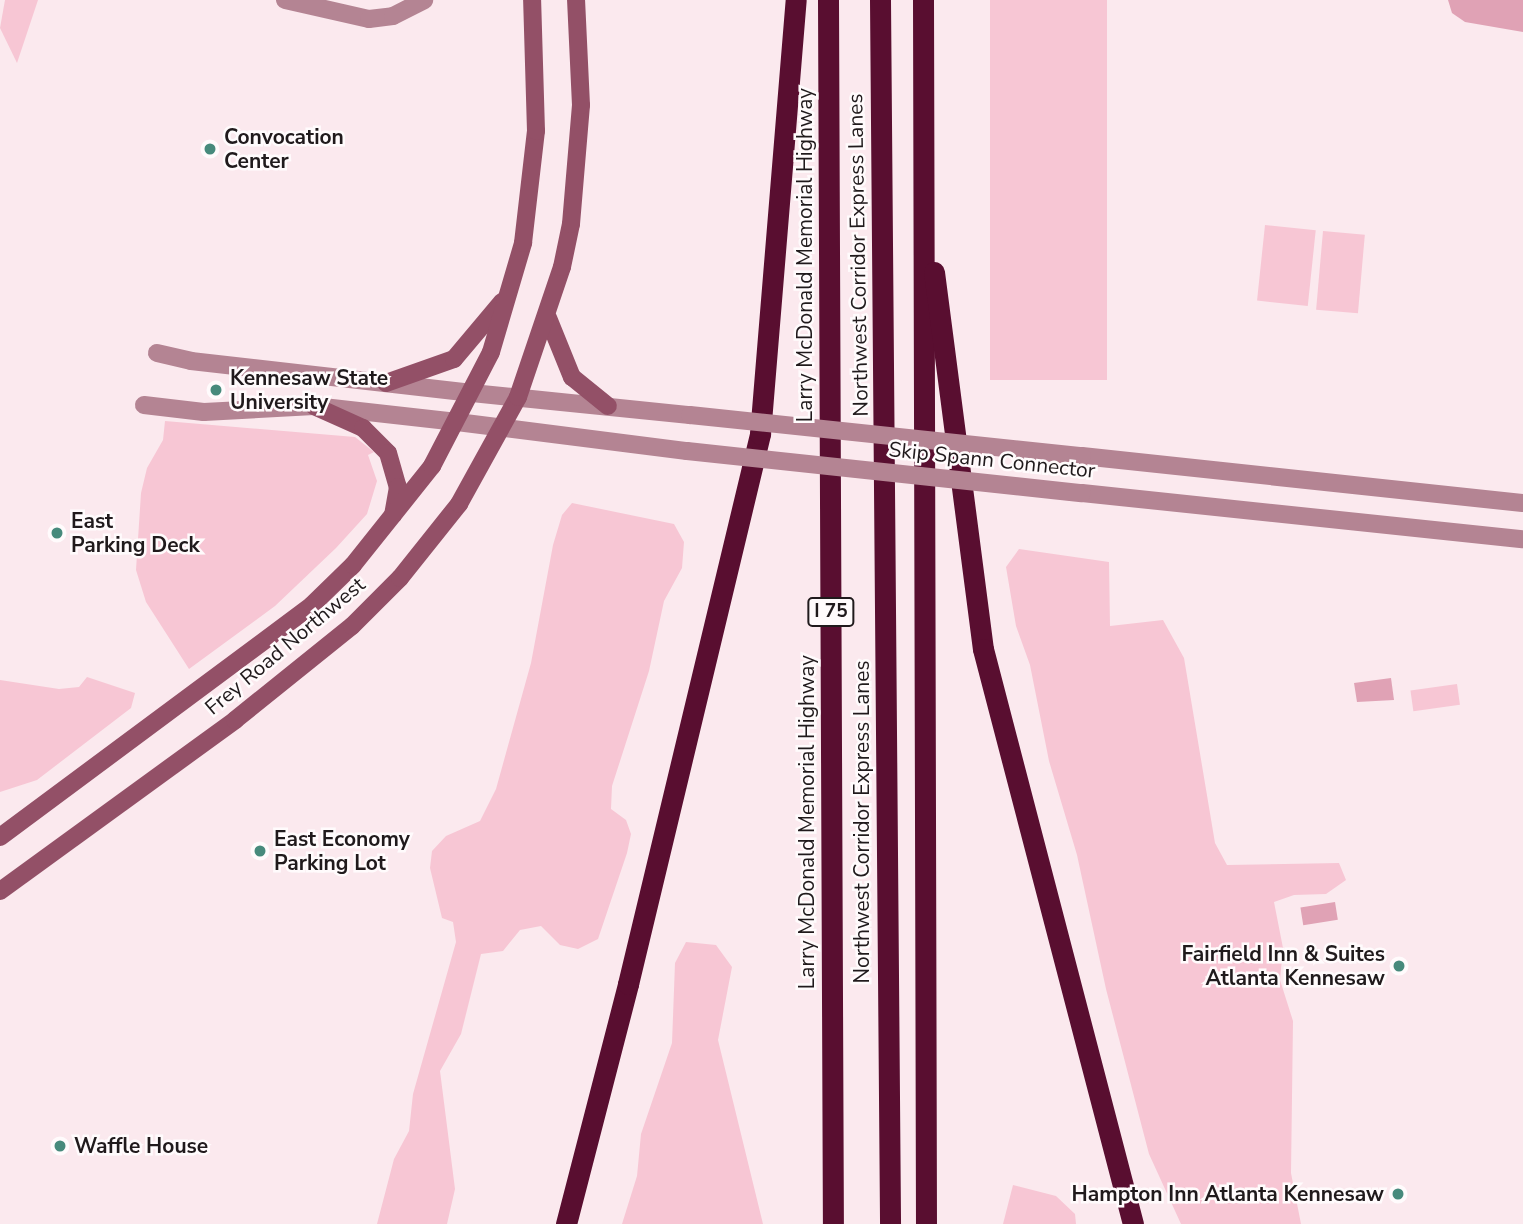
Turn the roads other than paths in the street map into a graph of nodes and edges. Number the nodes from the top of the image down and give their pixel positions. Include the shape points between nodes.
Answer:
1 (285, 0) edge
2 (424, 0) edge
3 (532, 0) edge
4 (576, 0) edge
5 (796, 0) edge
6 (828, 0) edge
7 (880, 0) edge
8 (923, 0) edge
9 (925, 218) junction
10 (512, 288) junction
11 (548, 318) junction
12 (157, 353) dead end
13 (386, 383) junction
14 (472, 393) junction
15 (518, 397) junction
16 (144, 405) dead end
17 (314, 406) junction
18 (608, 407) junction
19 (457, 422) junction
20 (502, 430) junction
21 (1523, 503) edge
22 (391, 521) junction
23 (1523, 539) edge
24 (0, 837) edge
25 (0, 891) edge
26 (566, 1224) edge
27 (833, 1224) edge
28 (890, 1224) edge
29 (926, 1224) edge
30 (1133, 1224) edge

1 - 2 street via 369,19 393,16
3 - 10 main road, Frey Road Northwest via 534,176
4 - 11 main road, Frey Road Northwest via 581,105 576,180 571,224
5 - 26 highway via 760,434
6 - 27 highway, Larry McDonald Memorial Highway / I 75
7 - 28 highway, Northwest Corridor Express Lanes
8 - 9 highway
9 - 29 highway
9 - 30 highway via 984,649
10 - 13 main road via 486,326 454,359
10 - 14 main road, Frey Road Northwest
11 - 15 main road, Frey Road Northwest
11 - 18 main road via 572,377
12 - 13 street, Skip Spann Connector via 191,361
13 - 14 street, Skip Spann Connector
14 - 15 street, Skip Spann Connector
14 - 19 main road, Frey Road Northwest
15 - 18 street, Skip Spann Connector
15 - 20 main road, Frey Road Northwest
16 - 17 street, Skip Spann Connector via 231,413
17 - 19 street, Skip Spann Connector
17 - 22 main road via 363,428 388,453 398,487
18 - 21 street, Skip Spann Connector, bridge
19 - 20 street, Skip Spann Connector
19 - 22 main road, Frey Road Northwest
20 - 23 street, Skip Spann Connector, bridge
20 - 25 main road, Frey Road Northwest via 439,530 352,626 235,720
22 - 24 main road, Frey Road Northwest via 353,565 285,626

